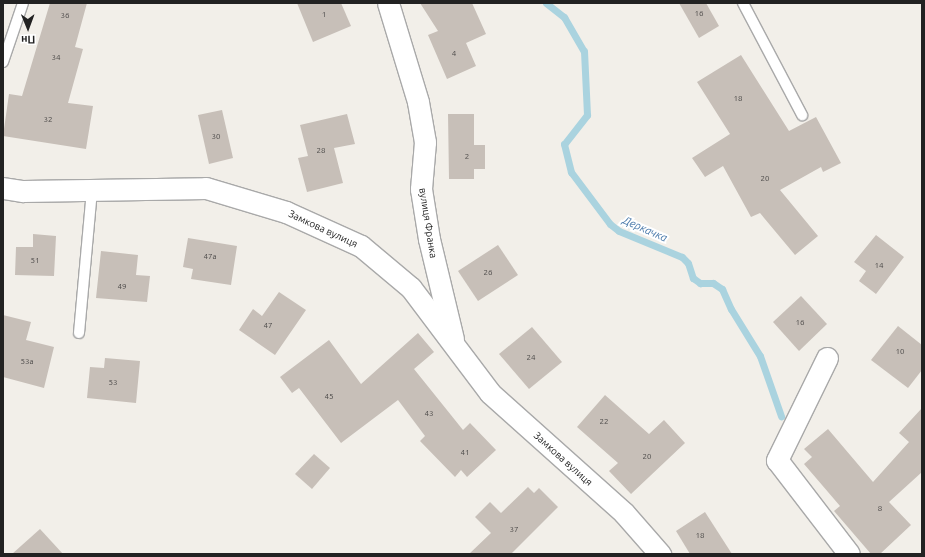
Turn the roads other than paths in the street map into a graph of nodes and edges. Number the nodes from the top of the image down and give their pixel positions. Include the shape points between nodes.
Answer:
1 (23, 3) edge
2 (388, 3) edge
3 (743, 3) edge
4 (3, 62) edge
5 (802, 115) dead end
6 (3, 188) edge
7 (92, 190) junction
8 (79, 332) dead end
9 (456, 349) junction
10 (827, 358) dead end
11 (660, 554) edge
12 (849, 554) edge

1 - 4 lane
2 - 9 street, вулиця Франка via 418,102 425,142 421,189 429,239
3 - 5 lane
6 - 7 street, Замкова вулиця via 23,191
7 - 8 lane
7 - 9 street, Замкова вулиця via 206,188 286,212 361,246 411,288
9 - 11 street, Замкова вулиця via 490,393 624,513
10 - 12 street via 777,460

